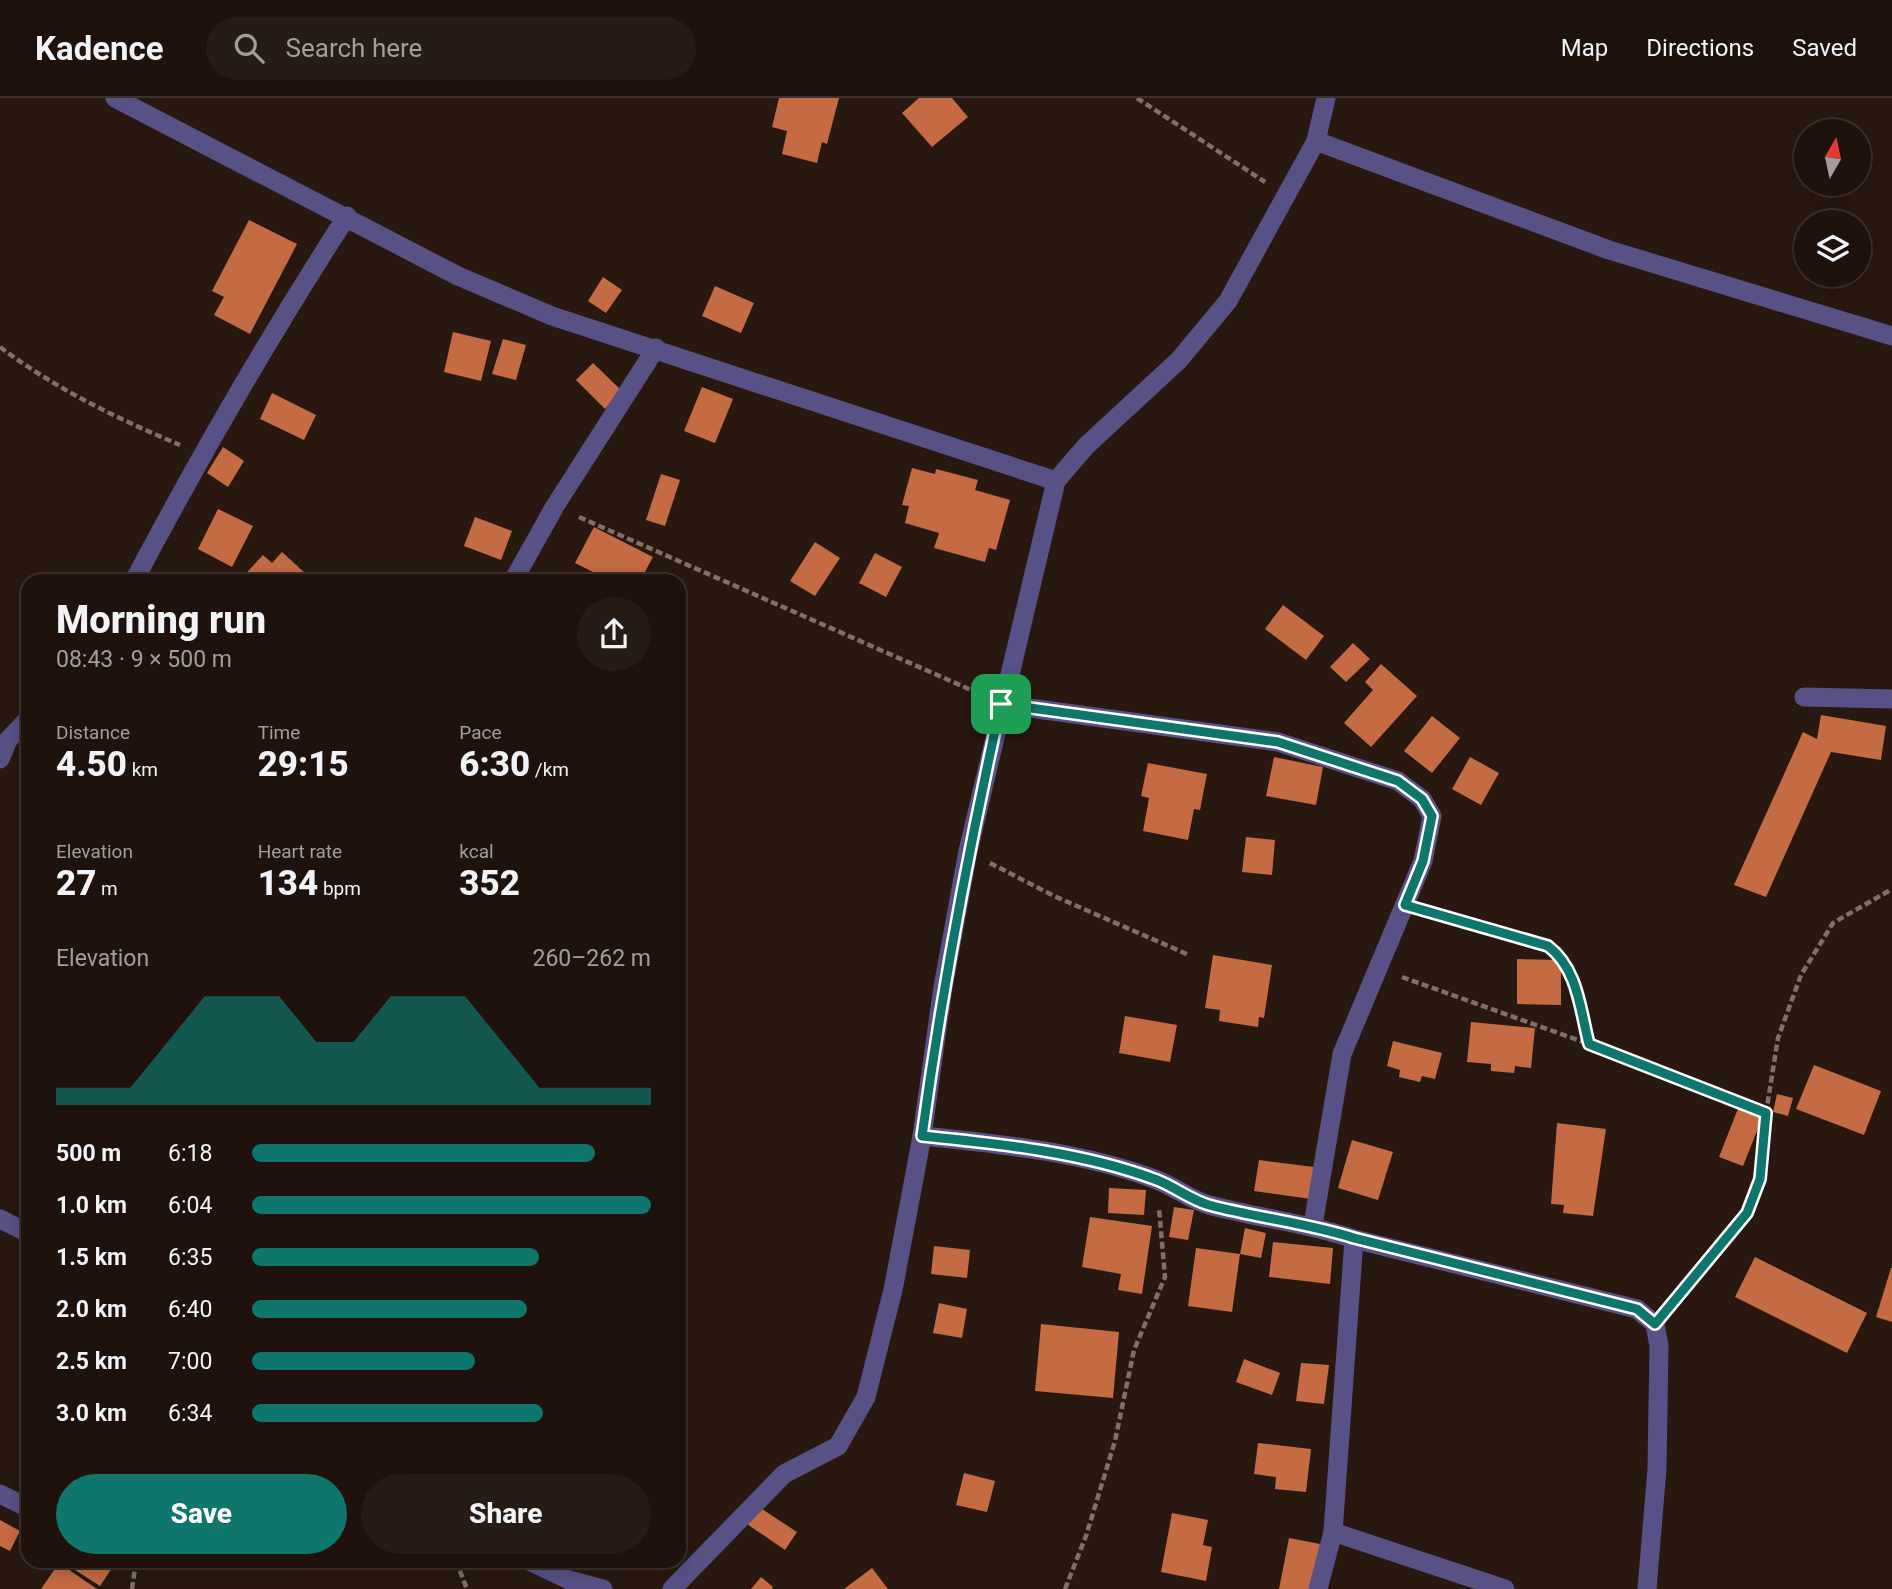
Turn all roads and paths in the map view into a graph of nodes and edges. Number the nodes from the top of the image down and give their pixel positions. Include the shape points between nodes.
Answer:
1 (115, 98) edge
2 (1137, 98) edge
3 (1326, 98) edge
4 (1316, 141) junction
5 (1287, 196) junction
6 (347, 216) junction
7 (1892, 336) edge
8 (0, 347) edge
9 (656, 348) junction
10 (200, 454) junction
11 (1056, 481) junction
12 (555, 506) junction
13 (138, 574) edge
14 (517, 574) edge
15 (1804, 697) dead end
16 (1892, 699) edge
17 (1001, 704) junction
18 (21, 726) edge
19 (0, 759) edge
20 (968, 851) junction
21 (1892, 889) edge
22 (1405, 905) junction
23 (1189, 955) dead end
24 (1378, 969) junction
25 (1589, 1044) junction
26 (1766, 1113) junction
27 (922, 1136) junction
28 (1157, 1180) junction
29 (0, 1219) edge
30 (1313, 1225) junction
31 (21, 1230) edge
32 (1354, 1238) junction
33 (1655, 1324) junction
34 (0, 1494) edge
35 (21, 1504) edge
36 (1333, 1532) junction
37 (135, 1568) edge
38 (459, 1568) edge
39 (544, 1568) edge
40 (132, 1589) edge
41 (467, 1589) edge
42 (603, 1589) edge
43 (672, 1589) edge
44 (1065, 1589) edge
45 (1318, 1589) edge
46 (1505, 1589) edge
47 (1647, 1589) edge

1 - 6 street
2 - 5 path
3 - 4 street
4 - 5 street
4 - 7 street via 1609,250
5 - 11 street via 1228,301 1179,360 1086,446
6 - 9 street via 481,286 552,316
6 - 10 street
8 - 10 path via 101,411
9 - 11 street
9 - 12 street
10 - 13 street
11 - 17 street
12 - 14 street
12 - 17 path
15 - 16 street
17 - 20 street
17 - 22 street via 1278,742 1398,781 1422,799 1432,816 1423,861
18 - 19 street via 8,740
20 - 23 path via 1054,896
20 - 27 street
21 - 26 path via 1833,923 1801,975 1778,1038
22 - 24 street
22 - 25 path via 1548,946 1564,958 1574,979
24 - 25 path
24 - 30 street via 1342,1054
25 - 26 path
26 - 33 path via 1760,1179 1747,1213
27 - 28 street via 1086,1160
27 - 43 street via 893,1290 866,1397 838,1446 784,1474
28 - 30 street via 1207,1205
28 - 44 path via 1165,1277 1134,1350 1115,1441
29 - 31 street
30 - 32 street
32 - 33 street via 1637,1309
32 - 36 street
33 - 47 street via 1659,1346 1657,1469
34 - 35 street
36 - 45 street
36 - 46 street
37 - 40 path
38 - 41 path
39 - 42 street

